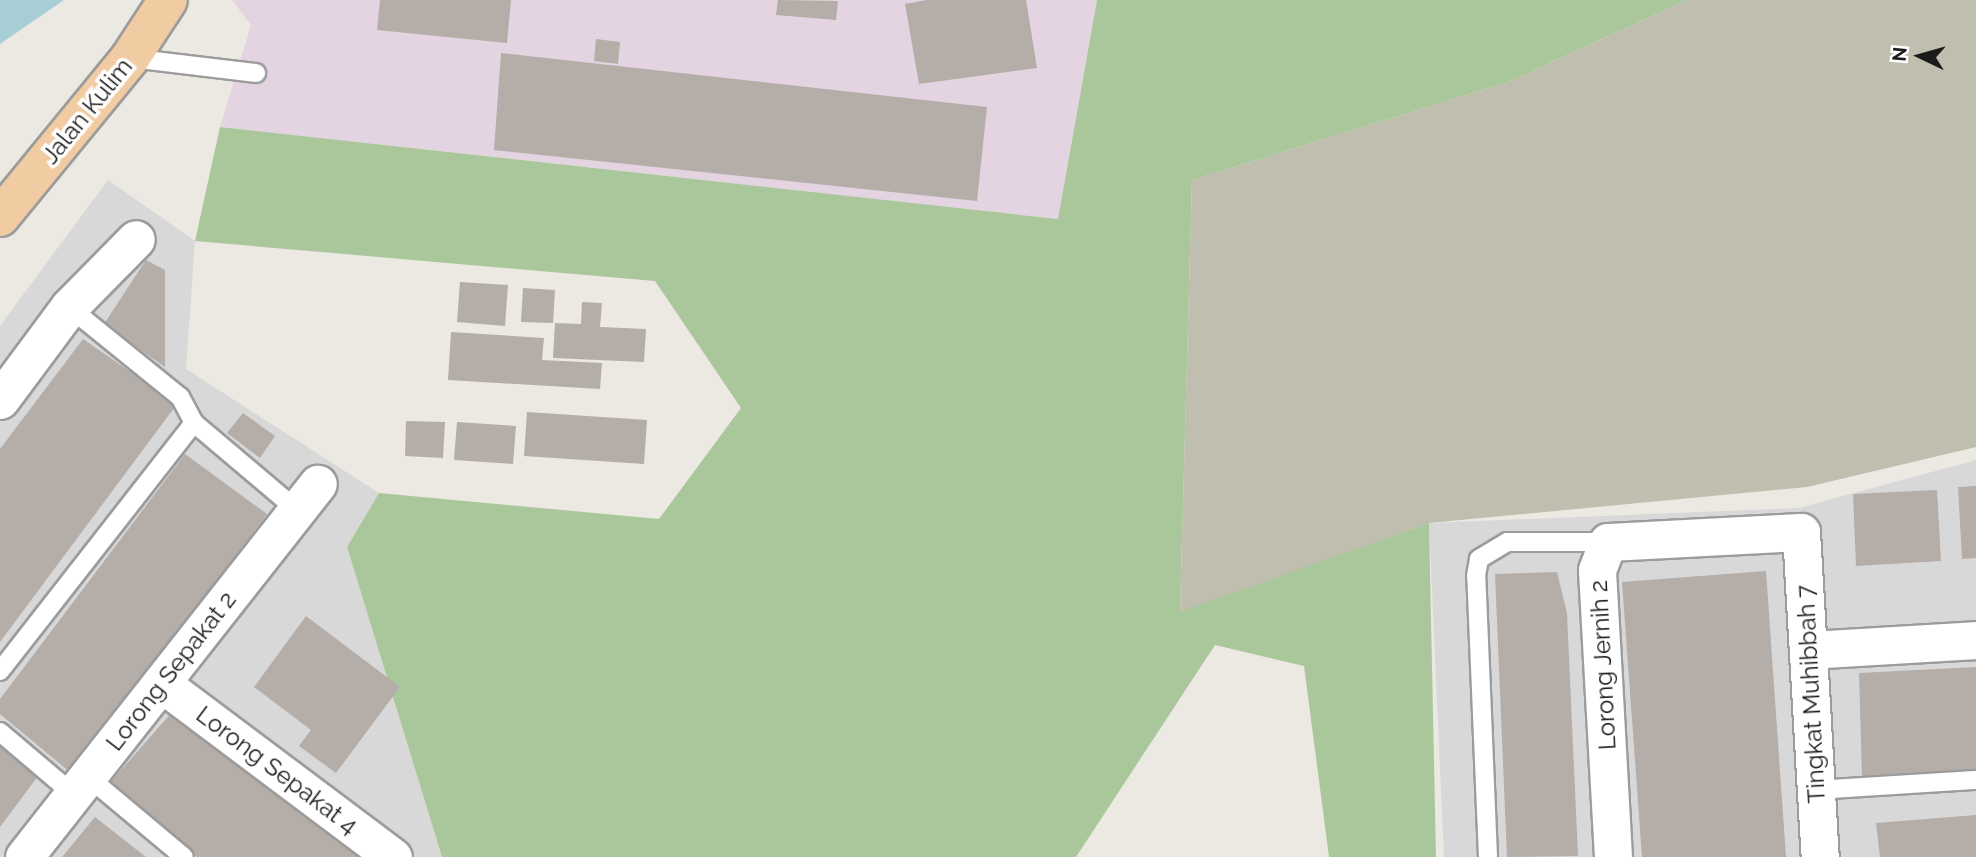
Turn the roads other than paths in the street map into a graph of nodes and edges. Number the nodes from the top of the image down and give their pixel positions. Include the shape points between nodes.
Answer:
1 (168, 0) edge
2 (130, 58) junction
3 (256, 73) dead end
4 (0, 217) edge
5 (136, 239) dead end
6 (69, 307) junction
7 (0, 400) edge
8 (194, 423) junction
9 (307, 497) joint
10 (1608, 542) junction
11 (1976, 640) edge
12 (1808, 650) junction
13 (0, 671) edge
14 (161, 683) junction
15 (0, 732) edge
16 (1976, 780) edge
17 (80, 785) junction
18 (1816, 790) junction
19 (24, 857) edge
20 (184, 857) edge
21 (393, 857) edge
22 (1488, 857) edge
23 (1613, 857) edge
24 (1820, 857) edge

1 - 2 main road, Jalan Kulim
2 - 3 lane
2 - 4 main road, Jalan Kulim
5 - 6 street
6 - 7 street
6 - 8 lane via 180,397
8 - 9 lane
8 - 13 lane
9 - 14 street, Lorong Sepakat 2
10 - 12 street, Tingkat Muhibbah 7 via 1801,532
10 - 22 lane via 1507,542 1479,559 1476,576
10 - 23 street, Lorong Jernih 2 via 1597,570
11 - 12 street
12 - 18 street, Tingkat Muhibbah 7
14 - 17 street, Lorong Sepakat 2
14 - 21 street, Lorong Sepakat 4
15 - 17 lane
16 - 18 lane
17 - 19 street, Lorong Sepakat 2
17 - 20 lane
18 - 24 street, Tingkat Muhibbah 7

